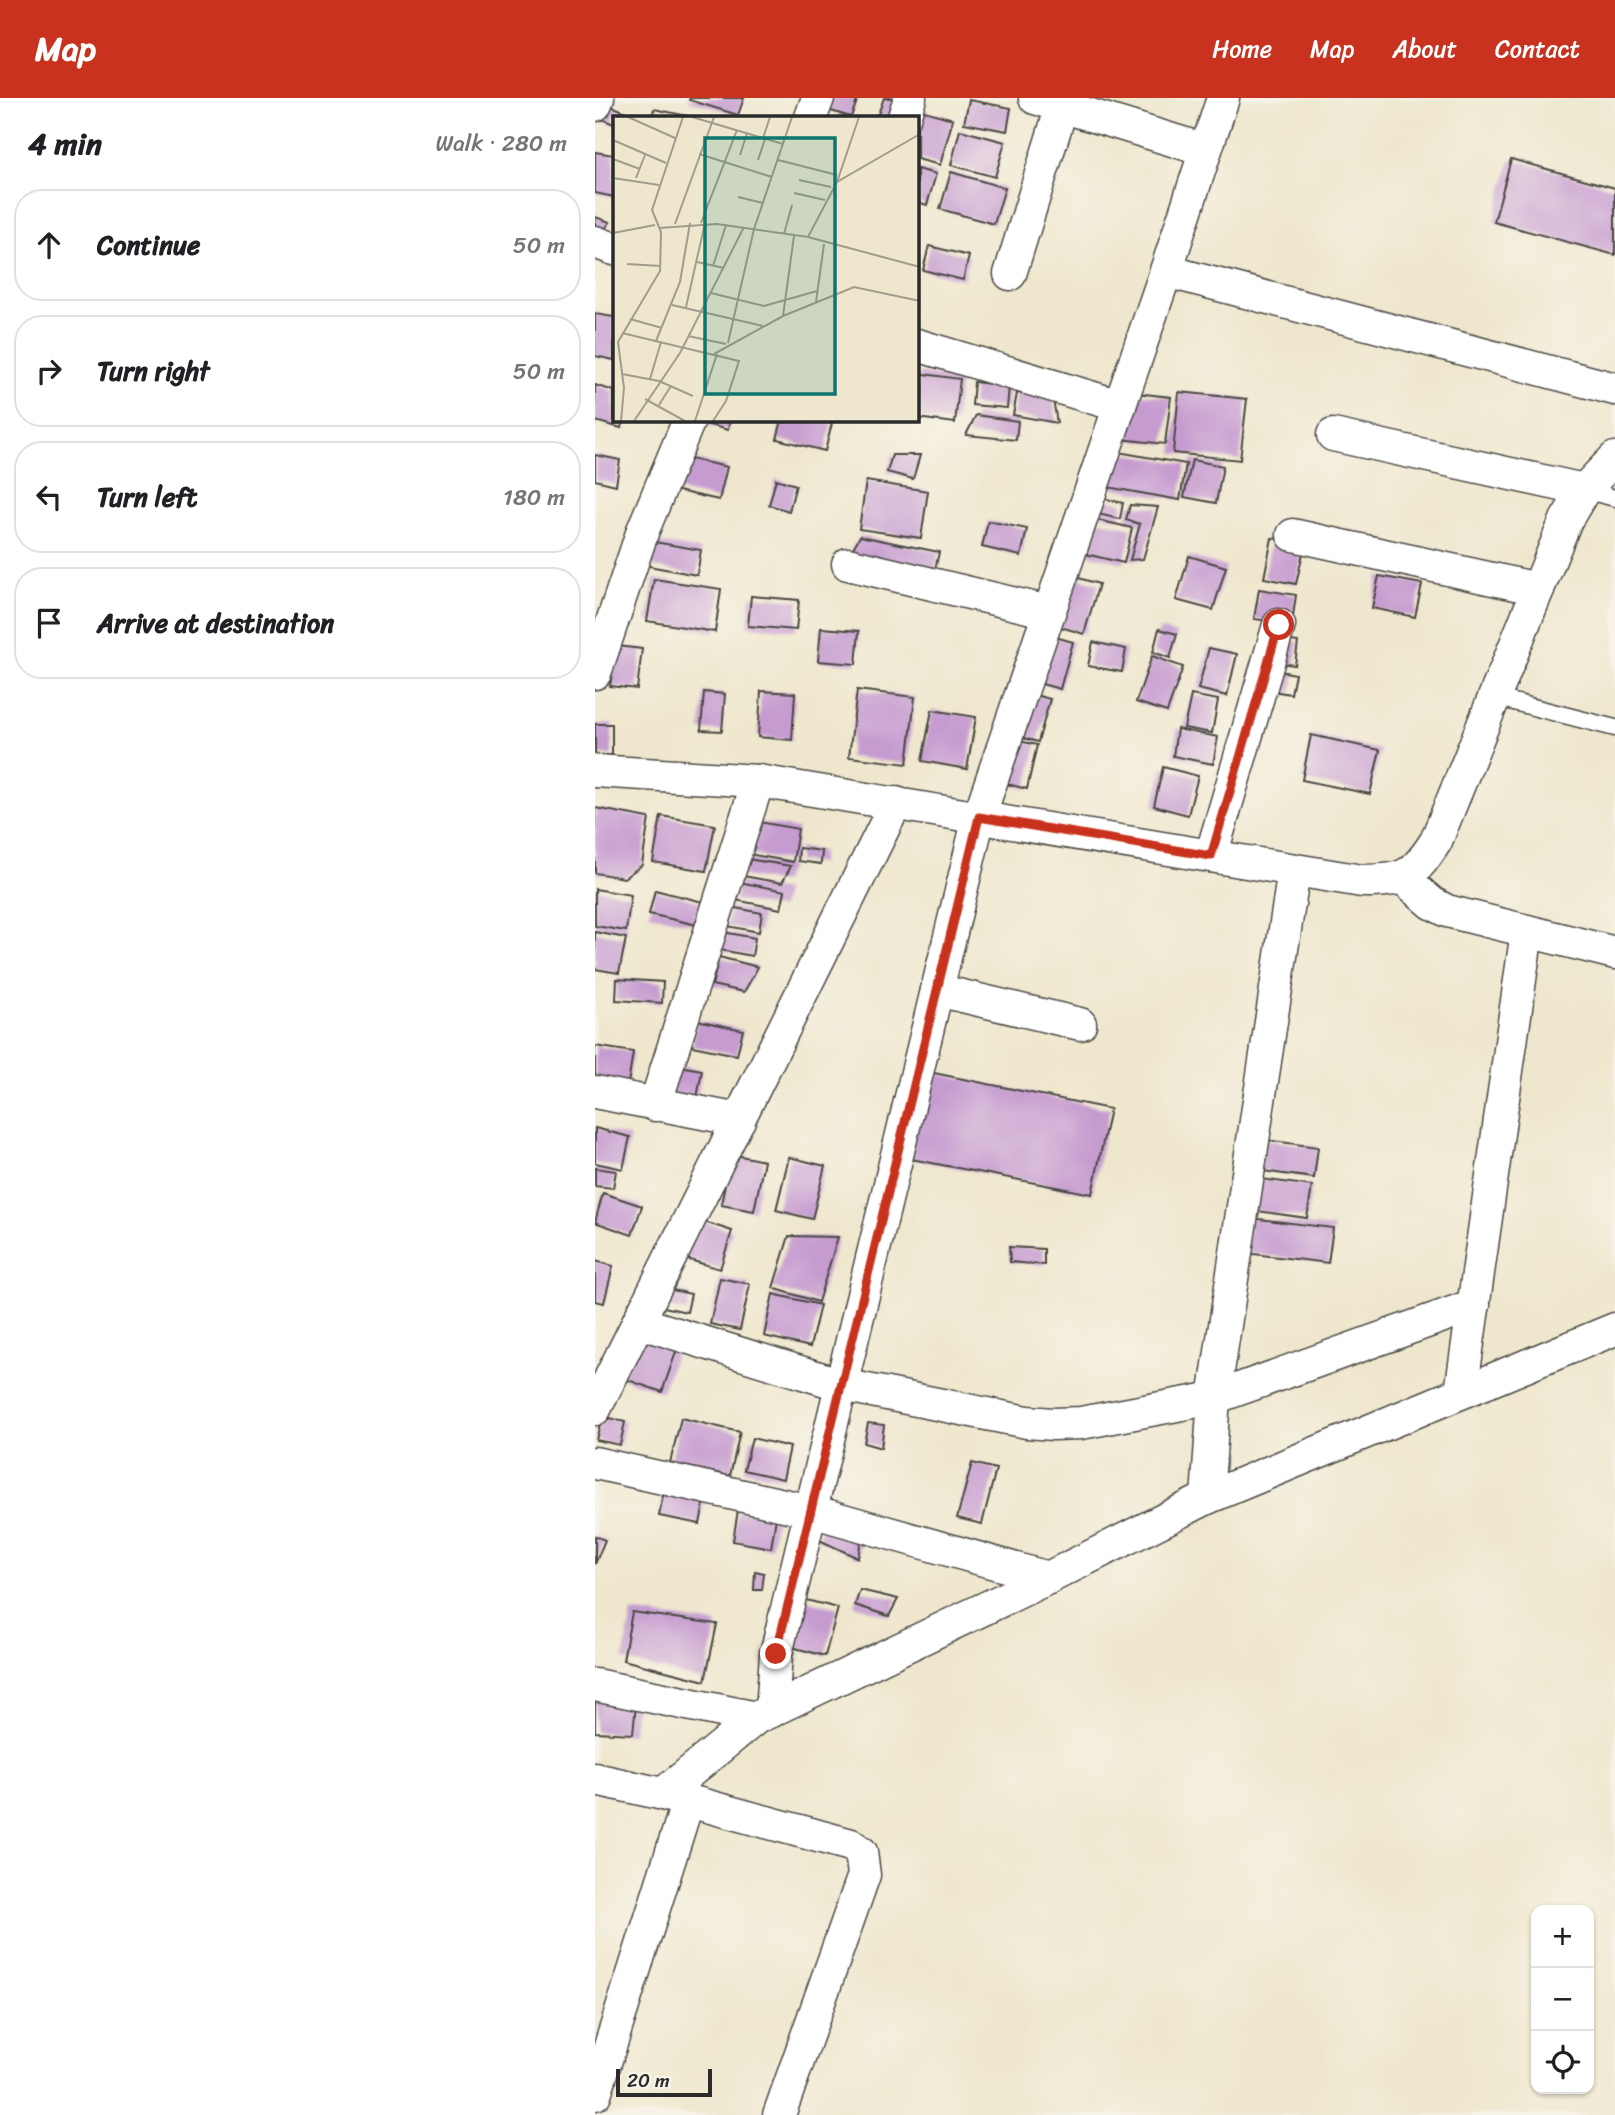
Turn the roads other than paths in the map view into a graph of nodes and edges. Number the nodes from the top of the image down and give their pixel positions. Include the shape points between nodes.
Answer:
1 (598, 98) edge
2 (818, 98) edge
3 (910, 98) edge
4 (1223, 98) edge
5 (1047, 101) edge
6 (595, 105) edge
7 (811, 116) edge
8 (904, 116) edge
9 (1205, 150) junction
10 (595, 242) edge
11 (613, 249) edge
12 (1166, 271) junction
13 (1010, 274) dead end
14 (919, 346) edge
15 (1615, 389) edge
16 (1120, 406) junction
17 (688, 422) edge
18 (1333, 435) dead end
19 (1615, 458) edge
20 (1584, 490) junction
21 (1615, 498) edge
22 (1293, 535) dead end
23 (848, 565) dead end
24 (1538, 589) junction
25 (1049, 612) junction
26 (1279, 625) dead end
27 (595, 673) edge
28 (1494, 696) junction
29 (1615, 728) edge
30 (595, 771) edge
31 (758, 781) junction
32 (896, 803) junction
33 (979, 817) junction
34 (1211, 856) junction
35 (1294, 870) junction
36 (1403, 877) junction
37 (1527, 931) junction
38 (1615, 953) edge
39 (937, 990) junction
40 (1080, 1024) dead end
41 (595, 1092) edge
42 (655, 1105) junction
43 (739, 1120) junction
44 (1474, 1305) junction
45 (638, 1322) junction
46 (1615, 1329) edge
47 (842, 1385) junction
48 (1461, 1392) junction
49 (1214, 1398) junction
50 (595, 1409) edge
51 (595, 1463) edge
52 (1207, 1498) junction
53 (811, 1511) junction
54 (1048, 1578) junction
55 (595, 1685) edge
56 (764, 1714) junction
57 (595, 1779) edge
58 (676, 1798) junction
59 (595, 2094) edge
60 (779, 2115) edge

1 - 6 street
2 - 7 street
3 - 8 street
4 - 9 street
5 - 9 street
5 - 13 street
9 - 12 street
10 - 11 street
12 - 15 street
12 - 16 street
14 - 16 street
16 - 25 street
17 - 27 street via 643,530
18 - 20 street
19 - 20 street
20 - 21 lane
20 - 24 street via 1566,520
22 - 24 street
23 - 25 street
24 - 28 street
25 - 33 street
26 - 34 street
28 - 29 lane
28 - 36 street via 1436,841 1422,863
30 - 31 street
31 - 32 street
31 - 42 street
32 - 33 street
32 - 43 street
33 - 34 street
33 - 39 street
34 - 35 street
35 - 36 street via 1362,881
35 - 49 street
36 - 37 street via 1447,911
37 - 38 street
37 - 44 street
39 - 40 street
39 - 47 street
41 - 42 street
42 - 43 street
43 - 45 street
44 - 48 street
44 - 49 street
45 - 47 street
45 - 50 street
46 - 48 street
47 - 49 street via 1053,1424
47 - 53 street
48 - 52 street
49 - 52 street
51 - 53 street
52 - 54 street
53 - 54 street
53 - 56 street
54 - 56 street
55 - 56 street
56 - 58 street
57 - 58 street
58 - 59 street
58 - 60 street via 851,1845 861,1852 864,1875

